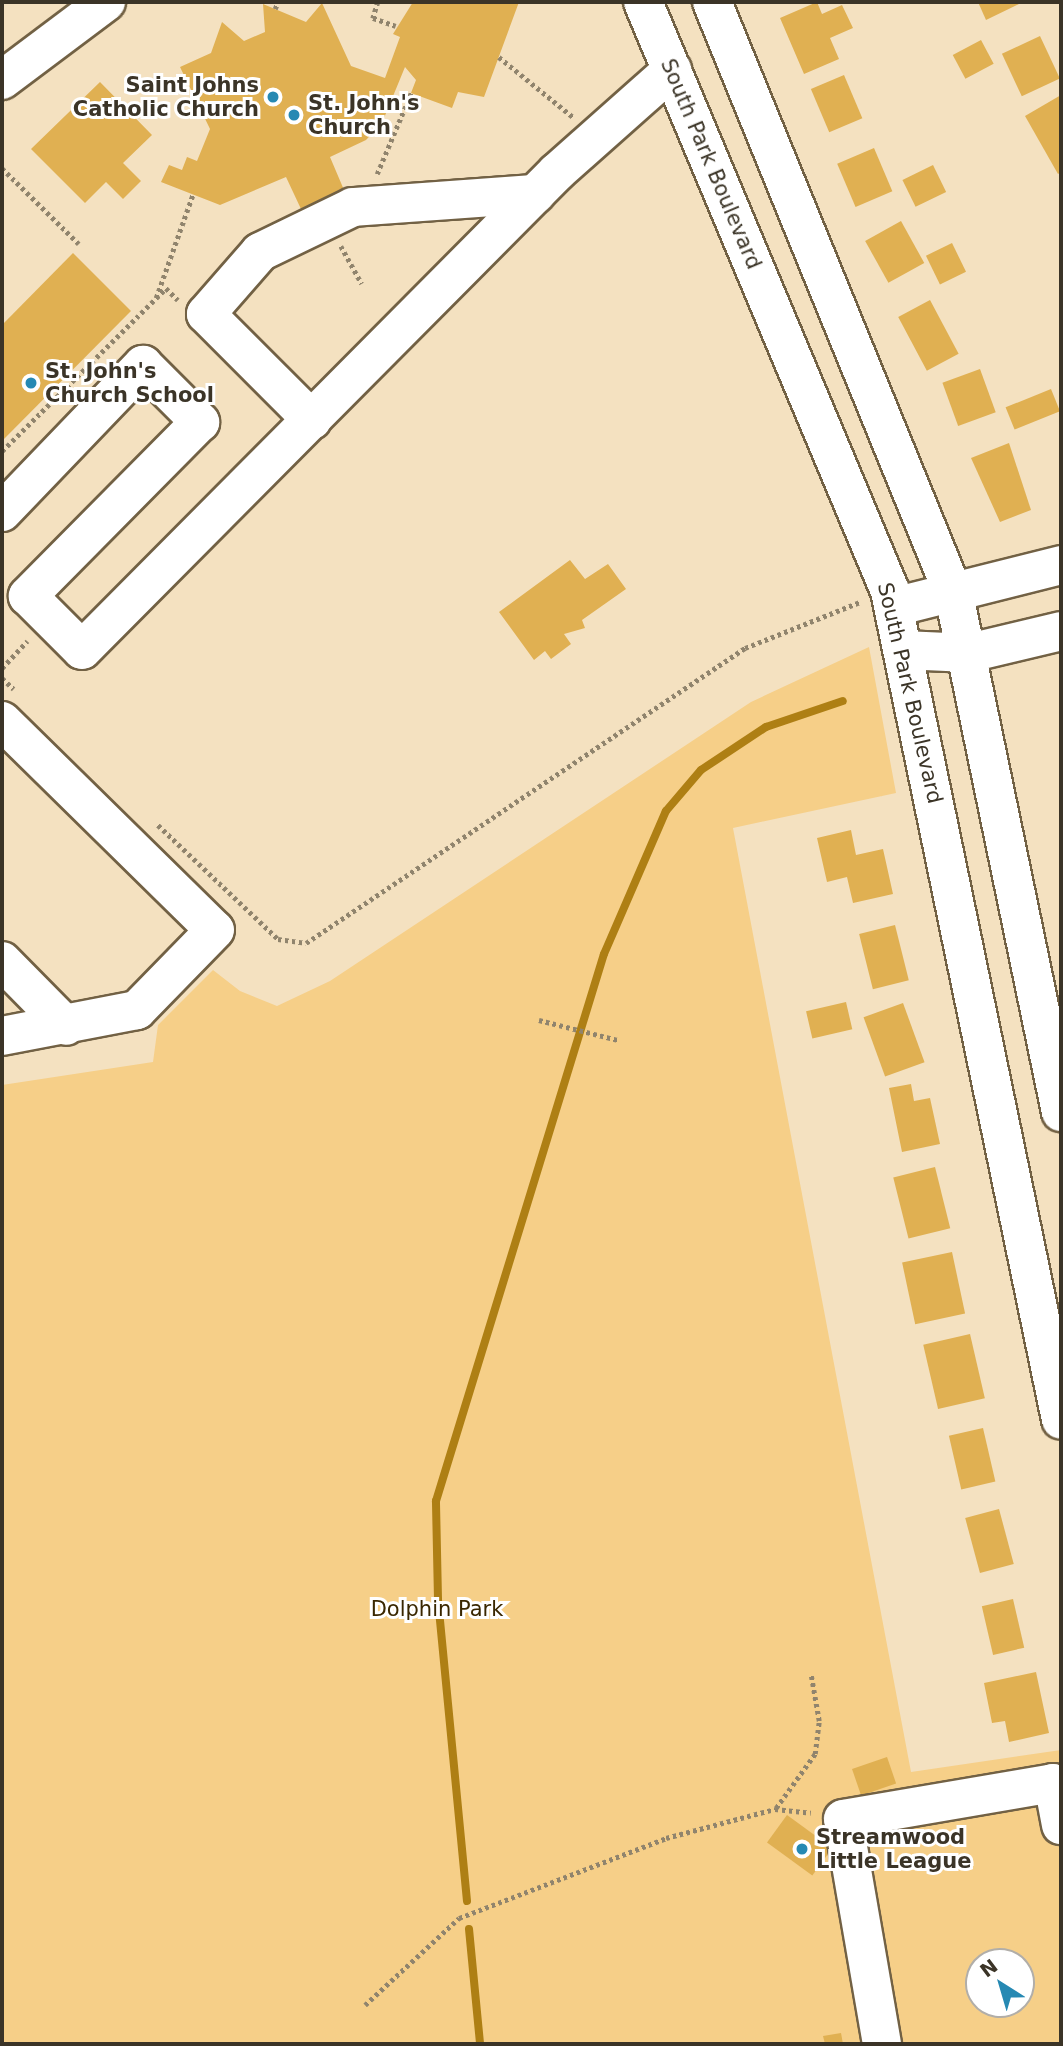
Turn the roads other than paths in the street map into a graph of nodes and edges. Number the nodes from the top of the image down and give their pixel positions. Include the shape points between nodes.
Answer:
1 (106, 2) edge
2 (643, 2) edge
3 (712, 2) edge
4 (671, 71) junction
5 (2, 80) edge
6 (536, 194) junction
7 (312, 420) junction
8 (2, 512) edge
9 (1061, 565) edge
10 (954, 595) junction
11 (892, 599) junction
12 (1061, 631) edge
13 (903, 650) junction
14 (969, 653) junction
15 (7, 716) edge
16 (2, 961) edge
17 (66, 1026) junction
18 (2, 1036) edge
19 (1061, 1112) edge
20 (1051, 1314) edge
21 (1061, 1420) edge
22 (1061, 1825) edge
23 (879, 2030) edge

1 - 5 street
2 - 4 street, South Park Boulevard
3 - 10 street
4 - 6 street
4 - 11 street, South Park Boulevard
6 - 7 street
6 - 7 street via 353,207 260,252 206,314
7 - 8 street via 82,650 28,596 200,422 143,365
9 - 10 street
10 - 11 street
10 - 14 street
11 - 13 street, South Park Boulevard
12 - 14 street
13 - 14 street
13 - 20 street, South Park Boulevard
14 - 19 street
15 - 17 street via 215,930 137,1010
16 - 17 street
17 - 18 street
20 - 21 street, South Park Boulevard
22 - 23 street via 1053,1783 843,1819

